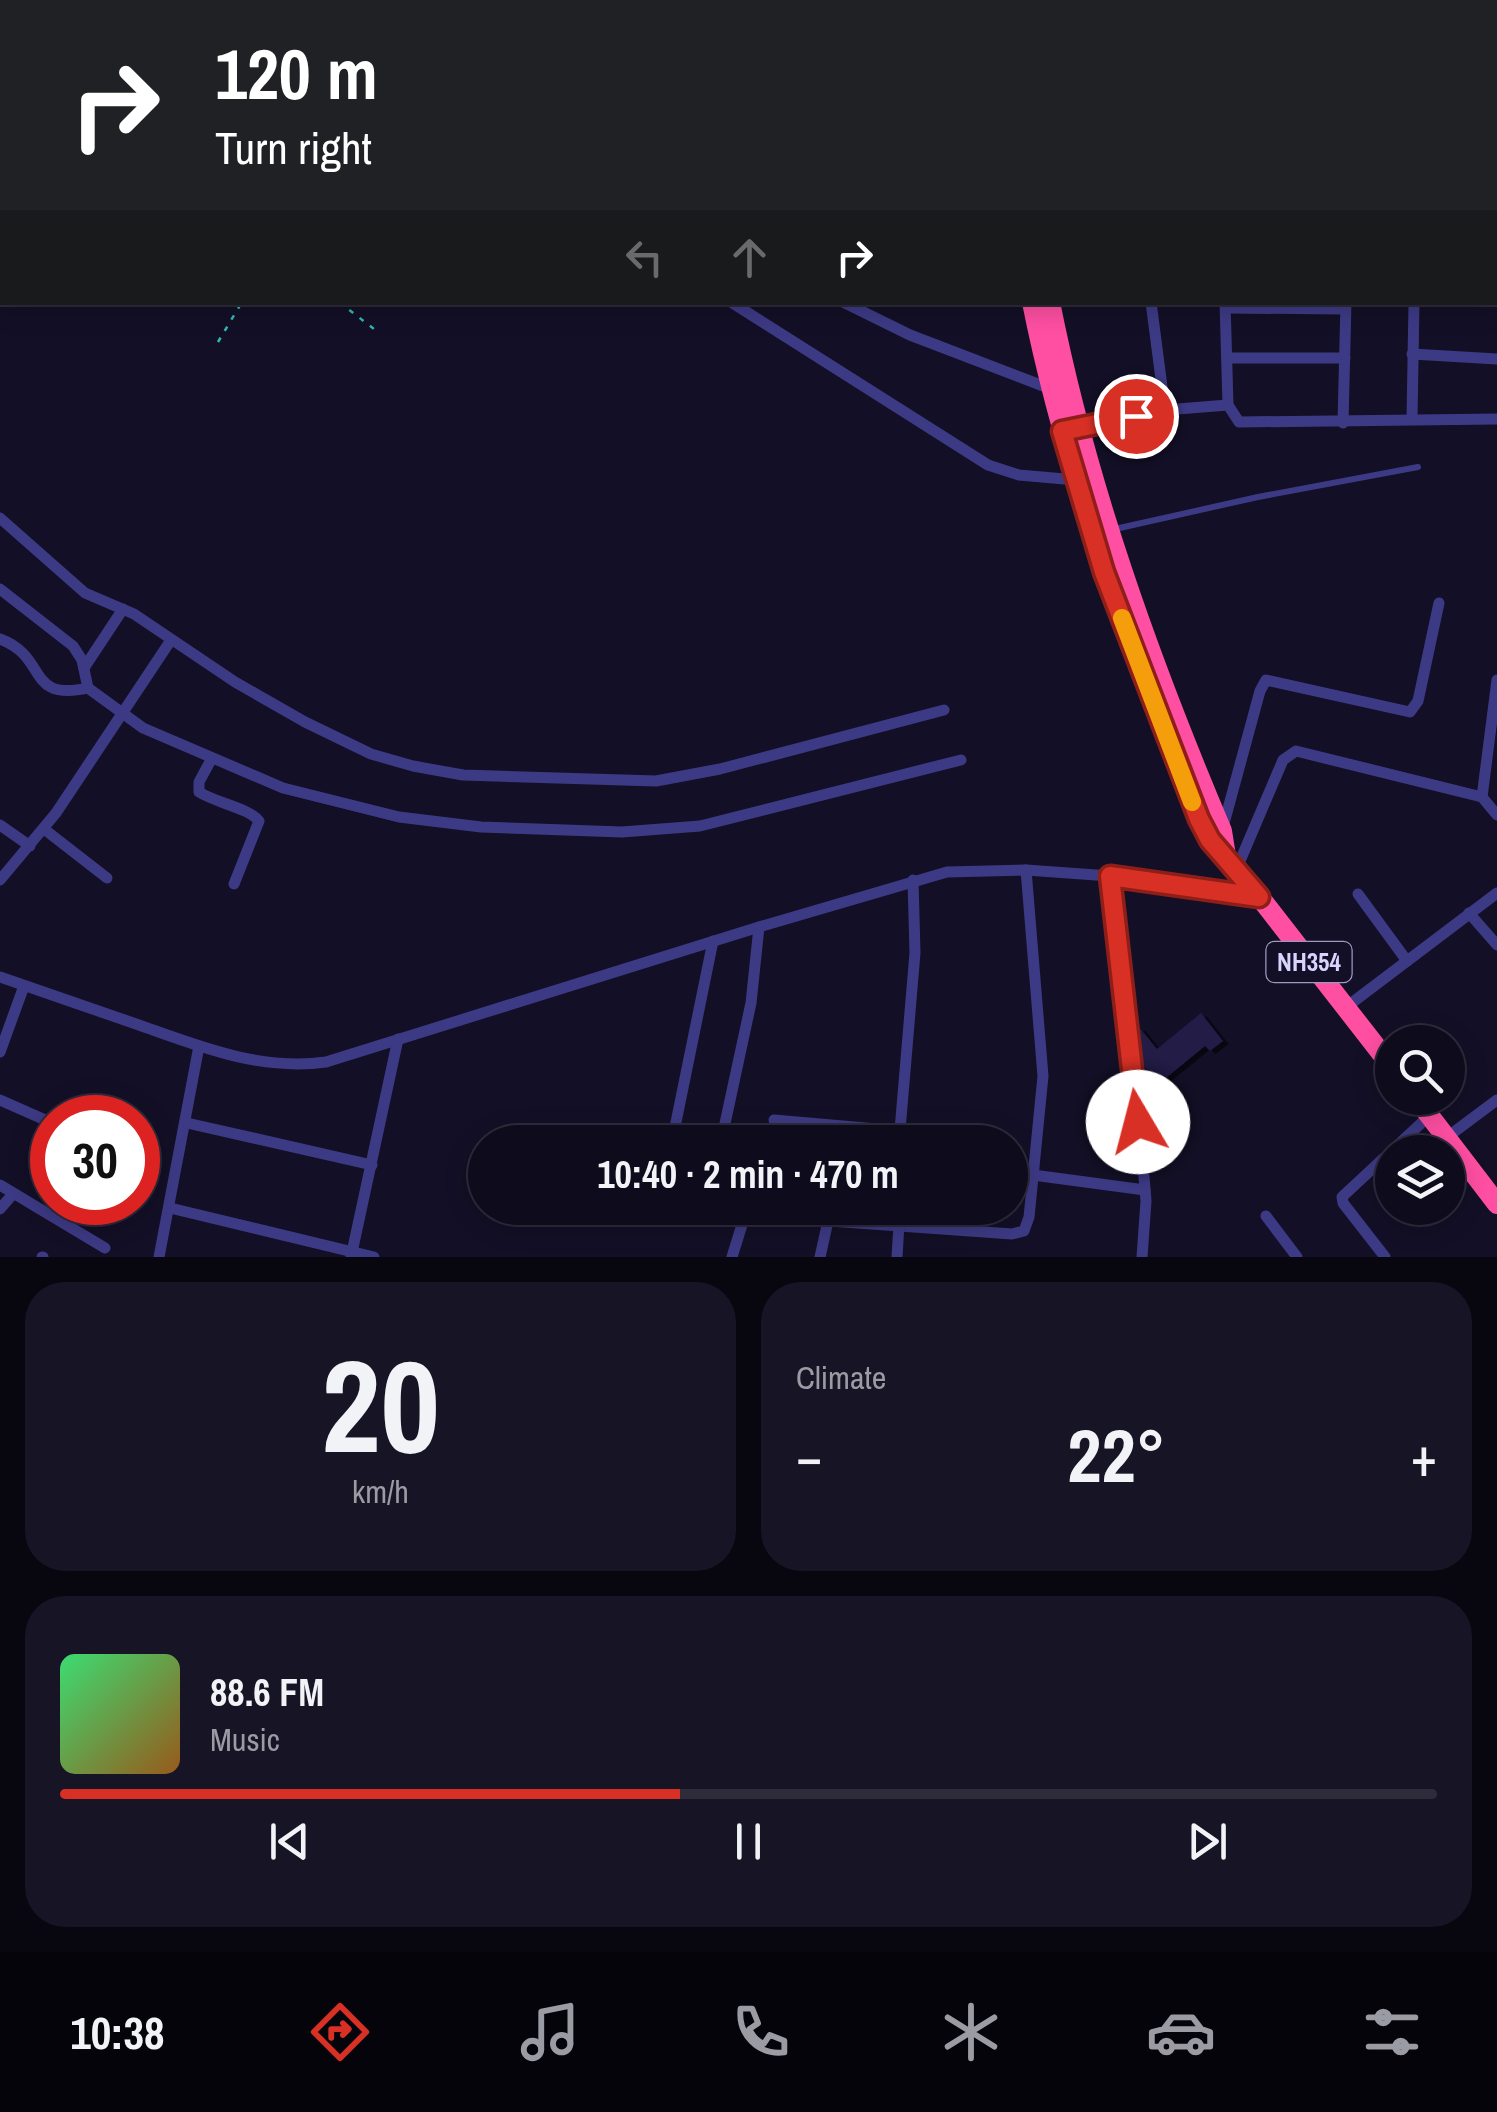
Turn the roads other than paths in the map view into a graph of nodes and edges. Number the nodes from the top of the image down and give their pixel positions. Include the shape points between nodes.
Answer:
1 (736, 305) edge
2 (849, 305) edge
3 (1033, 305) edge
4 (1050, 305) edge
5 (1150, 305) edge
6 (1225, 305) edge
7 (1414, 305) edge
8 (1346, 306) edge
9 (1412, 354) junction
10 (1227, 358) junction
11 (1345, 358) junction
12 (1497, 359) edge
13 (1051, 389) junction
14 (1228, 405) junction
15 (1165, 410) junction
16 (1497, 418) edge
17 (1412, 419) junction
18 (1343, 423) junction
19 (1071, 429) junction
20 (1418, 467) dead end
21 (1076, 480) junction
22 (0, 518) edge
23 (1109, 530) junction
24 (0, 589) edge
25 (1439, 602) dead end
26 (123, 609) junction
27 (0, 639) edge
28 (171, 640) junction
29 (84, 668) junction
30 (1497, 680) edge
31 (88, 688) junction
32 (944, 710) dead end
33 (122, 716) junction
34 (1493, 750) edge
35 (212, 758) junction
36 (961, 760) dead end
37 (1482, 798) junction
38 (1497, 816) edge
39 (0, 825) edge
40 (44, 828) junction
41 (1222, 831) junction
42 (30, 846) junction
43 (1231, 862) junction
44 (1026, 870) junction
45 (1110, 876) junction
46 (107, 878) dead end
47 (0, 880) edge
48 (913, 880) junction
49 (234, 884) dead end
50 (1358, 894) dead end
51 (1497, 894) edge
52 (1259, 897) junction
53 (1469, 913) junction
54 (759, 927) junction
55 (714, 941) junction
56 (1497, 946) edge
57 (1407, 960) junction
58 (0, 977) edge
59 (24, 986) junction
60 (1345, 1008) junction
61 (398, 1040) junction
62 (199, 1046) junction
63 (1375, 1046) edge
64 (0, 1052) edge
65 (0, 1100) edge
66 (1497, 1100) edge
67 (30, 1113) edge
68 (1430, 1115) joint
69 (774, 1120) dead end
70 (187, 1123) junction
71 (675, 1125) edge
72 (725, 1125) edge
73 (811, 1125) edge
74 (900, 1125) edge
75 (1444, 1135) edge
76 (1450, 1135) edge
77 (1465, 1163) edge
78 (372, 1164) junction
79 (1033, 1174) junction
80 (0, 1185) edge
81 (1144, 1190) junction
82 (13, 1194) junction
83 (1497, 1204) edge
84 (170, 1208) junction
85 (0, 1210) edge
86 (1266, 1216) dead end
87 (742, 1225) edge
88 (827, 1225) edge
89 (896, 1225) edge
90 (908, 1225) edge
91 (1028, 1225) edge
92 (1028, 1225) edge
93 (105, 1248) dead end
94 (352, 1254) edge
95 (159, 1257) edge
96 (374, 1257) edge
97 (732, 1257) edge
98 (820, 1257) edge
99 (897, 1257) edge
100 (1142, 1257) edge
101 (1298, 1257) edge
102 (1385, 1257) edge

1 - 21 street via 988,465
2 - 13 street
3 - 13 highway, NH354
4 - 19 highway, NH354
5 - 15 street
6 - 8 street
6 - 10 street
7 - 9 street
8 - 11 street
9 - 12 street
9 - 17 street
10 - 11 street
10 - 14 street
11 - 18 street
13 - 19 highway, NH354
14 - 15 street
14 - 18 street via 1239,422
15 - 19 street
16 - 17 street
17 - 18 street
19 - 21 highway, NH354
19 - 23 highway, NH354
20 - 23 lane
21 - 43 highway, NH354 via 1104,572 1199,819
22 - 26 street via 85,593
23 - 41 highway, NH354
24 - 29 street via 73,646
25 - 41 street via 1410,712 1266,680
26 - 28 street
26 - 29 street
27 - 31 street via 20,650 50,690
28 - 32 street via 352,745 462,775 656,781
28 - 33 street
29 - 31 street
30 - 34 street
31 - 33 street
33 - 35 street
33 - 40 street
34 - 37 street
35 - 36 street via 283,788 399,817 603,832 734,819
35 - 49 street via 199,792 259,821
37 - 38 street
37 - 43 street via 1296,751 1283,760
39 - 42 street
40 - 42 street
40 - 46 street
41 - 43 highway, NH354
42 - 47 street
43 - 52 highway, NH354
44 - 45 street
44 - 48 street
44 - 79 street via 1043,1076
45 - 52 street
45 - 81 street
48 - 54 street
48 - 74 street via 915,953
50 - 57 street
51 - 53 street
52 - 60 highway, NH354
53 - 56 street
53 - 57 street
54 - 55 street
54 - 72 street via 754,986
55 - 61 street
55 - 71 street
57 - 60 street
58 - 59 street
59 - 62 street
59 - 64 street
60 - 63 highway, NH354
61 - 62 street via 297,1066
61 - 78 street
62 - 70 street
65 - 67 street
66 - 76 street
68 - 75 highway
68 - 102 street via 1342,1197
69 - 73 street
70 - 78 street
70 - 84 street
77 - 83 highway
78 - 94 street
79 - 81 street
79 - 92 street
80 - 82 street
81 - 100 street
82 - 85 street
82 - 93 street
84 - 94 street
84 - 95 street
86 - 101 street
87 - 97 street
88 - 98 street
89 - 99 street
90 - 91 street via 1018,1234
94 - 96 street

